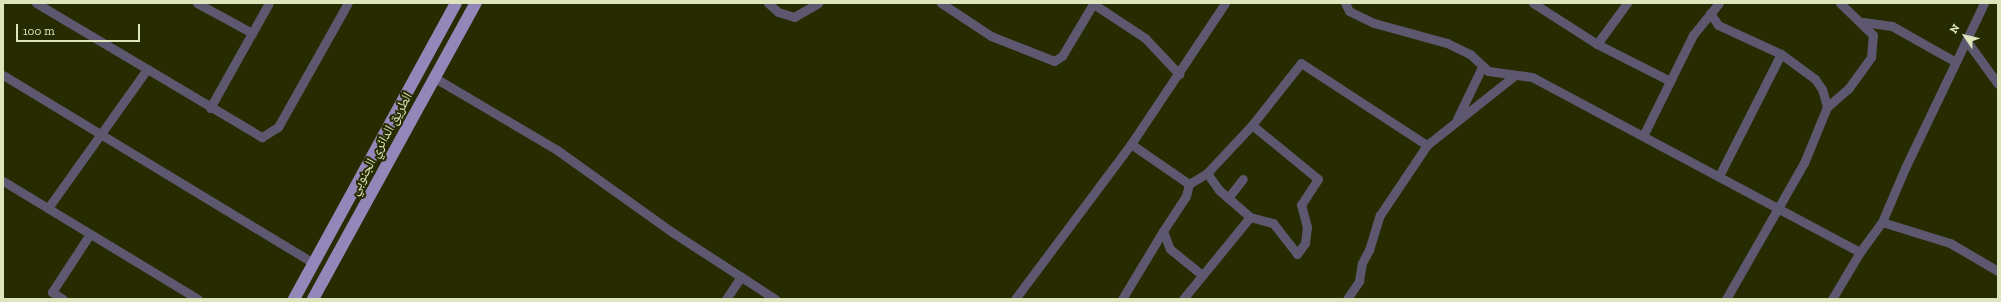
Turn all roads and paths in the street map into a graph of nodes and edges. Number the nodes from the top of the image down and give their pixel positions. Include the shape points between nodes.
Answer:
1 (36, 3) edge
2 (197, 3) edge
3 (269, 3) edge
4 (348, 3) edge
5 (456, 3) edge
6 (476, 3) edge
7 (768, 3) edge
8 (818, 3) edge
9 (941, 3) edge
10 (1092, 3) edge
11 (1225, 3) edge
12 (1345, 3) edge
13 (1533, 3) edge
14 (1627, 3) edge
15 (1718, 3) edge
16 (1840, 3) edge
17 (1984, 3) edge
18 (1710, 13) junction
19 (1862, 22) junction
20 (252, 33) junction
21 (1966, 40) junction
22 (1597, 44) junction
23 (1781, 54) junction
24 (1956, 62) junction
25 (1482, 67) junction
26 (147, 70) junction
27 (1179, 74) junction
28 (3, 75) edge
29 (1514, 76) junction
30 (435, 78) junction
31 (1670, 81) junction
32 (1998, 84) edge
33 (1827, 107) junction
34 (210, 108) junction
35 (1456, 120) junction
36 (1252, 125) junction
37 (100, 133) junction
38 (1642, 136) junction
39 (1131, 144) junction
40 (1427, 145) junction
41 (1207, 173) junction
42 (1719, 176) junction
43 (1243, 179) dead end
44 (4, 183) edge
45 (1189, 184) junction
46 (1228, 198) junction
47 (48, 208) junction
48 (1779, 208) junction
49 (1250, 217) junction
50 (1882, 222) junction
51 (1163, 230) junction
52 (90, 234) junction
53 (1860, 252) junction
54 (314, 263) junction
55 (1998, 271) edge
56 (1202, 275) junction
57 (741, 277) junction
58 (50, 295) edge
59 (63, 299) edge
60 (198, 299) edge
61 (294, 299) edge
62 (313, 299) edge
63 (726, 299) edge
64 (775, 299) edge
65 (1015, 299) edge
66 (1122, 299) edge
67 (1183, 299) edge
68 (1347, 299) edge
69 (1726, 299) edge
70 (1832, 299) edge

1 - 26 street
2 - 20 street
3 - 20 street
4 - 34 street via 278,127 262,137
5 - 54 main road, الطريق الدائري الجنوبي
6 - 30 main road, الطريق الدائري الجنوبي
7 - 8 street via 778,12 794,17
9 - 10 street via 991,36 1054,62 1062,56
10 - 27 street via 1145,38
11 - 27 street
12 - 25 street via 1349,11 1374,23 1447,43 1470,54
13 - 22 street
14 - 22 street
15 - 18 street
16 - 19 street
17 - 21 street
18 - 23 street via 1718,25
18 - 31 street via 1693,35
19 - 24 street via 1892,26
19 - 33 street via 1874,41 1871,57 1848,89
20 - 34 street
21 - 24 street
21 - 32 street
22 - 31 street
23 - 33 street via 1815,78 1822,89
23 - 42 street
24 - 50 street
25 - 29 street
25 - 35 street
26 - 34 street
26 - 37 street
27 - 39 street
28 - 37 street
29 - 35 street
29 - 38 street via 1532,77
30 - 57 street via 557,150
30 - 62 main road, الطريق الدائري الجنوبي
31 - 38 street
33 - 48 street via 1804,163
35 - 40 street
36 - 40 street via 1301,63
36 - 41 street
36 - 49 street via 1318,179 1301,205 1307,228 1305,243 1297,254 1273,223
37 - 47 street
37 - 54 street
38 - 42 street
39 - 45 street
39 - 65 street
40 - 68 street via 1380,215 1362,263 1359,281
41 - 45 street
41 - 46 street
42 - 48 street
43 - 46 street
44 - 47 street
45 - 51 street via 1186,196
46 - 49 street
47 - 52 street
48 - 53 street
48 - 69 street
49 - 56 street
50 - 53 street
50 - 55 street via 1950,243
51 - 56 street via 1170,249
51 - 66 street
52 - 58 street
52 - 60 street
53 - 70 street
54 - 61 main road, الطريق الدائري الجنوبي
56 - 67 street
57 - 63 street
57 - 64 street
58 - 59 street

